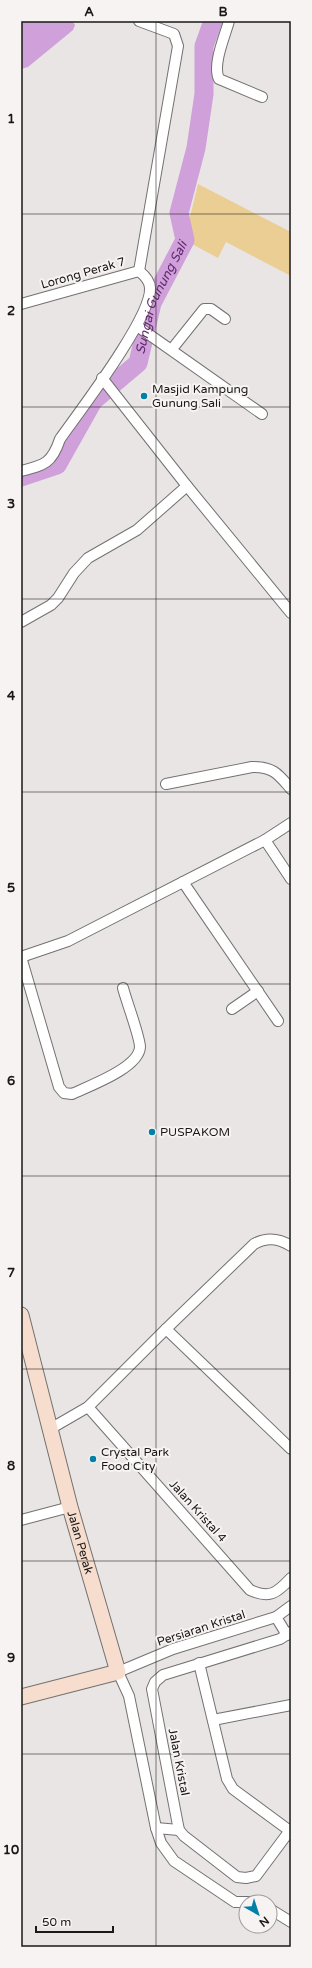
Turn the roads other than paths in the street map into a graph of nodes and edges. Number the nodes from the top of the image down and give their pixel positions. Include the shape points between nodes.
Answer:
1 (139, 21) edge
2 (229, 21) edge
3 (157, 23) edge
4 (262, 97) dead end
5 (139, 271) junction
6 (21, 304) edge
7 (225, 319) dead end
8 (139, 328) junction
9 (172, 349) junction
10 (107, 384) junction
11 (262, 414) dead end
12 (21, 471) edge
13 (187, 486) junction
14 (291, 613) edge
15 (21, 622) edge
16 (166, 784) dead end
17 (291, 789) edge
18 (291, 822) edge
19 (265, 840) junction
20 (291, 879) edge
21 (183, 882) junction
22 (21, 957) edge
23 (123, 988) dead end
24 (258, 991) junction
25 (232, 1009) dead end
26 (278, 1021) dead end
27 (291, 1246) edge
28 (21, 1314) edge
29 (166, 1329) junction
30 (23, 1332) edge
31 (88, 1407) junction
32 (50, 1429) junction
33 (291, 1448) edge
34 (70, 1507) junction
35 (21, 1520) edge
36 (291, 1578) edge
37 (291, 1606) edge
38 (276, 1617) junction
39 (286, 1635) edge
40 (199, 1663) junction
41 (118, 1672) junction
42 (21, 1697) edge
43 (291, 1705) edge
44 (213, 1720) junction
45 (156, 1828) junction
46 (179, 1830) junction
47 (290, 1830) edge
48 (238, 1902) edge
49 (278, 1914) edge
50 (291, 1922) edge

1 - 3 street
2 - 4 street via 216,66 219,79
3 - 5 street via 174,34 178,46
5 - 6 street, Lorong Perak 7
5 - 8 street, Lorong Perak 7 via 148,281 150,288
7 - 9 street via 211,309 204,308
8 - 9 street
8 - 10 street
9 - 11 street
10 - 12 street via 60,439 50,460 41,466
10 - 13 street
13 - 14 street
13 - 15 street via 137,530 88,558 51,605
16 - 17 street via 262,767 276,772
18 - 19 street
19 - 20 street
19 - 21 street
21 - 22 street via 68,941
21 - 24 street
22 - 23 street via 59,1087 66,1094 72,1094 128,1066 136,1058 140,1046
24 - 25 street
24 - 26 street
27 - 29 street via 270,1239 263,1239 254,1244
28 - 30 street, Jalan Perak
29 - 31 street
29 - 33 street
30 - 32 street, Jalan Perak
31 - 32 street
31 - 36 street, Jalan Kristal 4 via 250,1590 269,1595 280,1590
32 - 34 street, Jalan Perak
34 - 35 street
34 - 41 street, Jalan Perak
37 - 38 street, Persiaran Kristal
38 - 39 street
38 - 41 street, Persiaran Kristal via 173,1649
39 - 40 street, Jalan Kristal
40 - 44 street
40 - 46 street, Jalan Kristal via 164,1674 155,1682 152,1689
41 - 42 street
41 - 45 street via 129,1696
43 - 44 street
44 - 47 street via 227,1779 233,1789
45 - 46 street
45 - 48 street via 166,1852 174,1861
46 - 47 street via 237,1877 246,1878 256,1876
49 - 50 street

